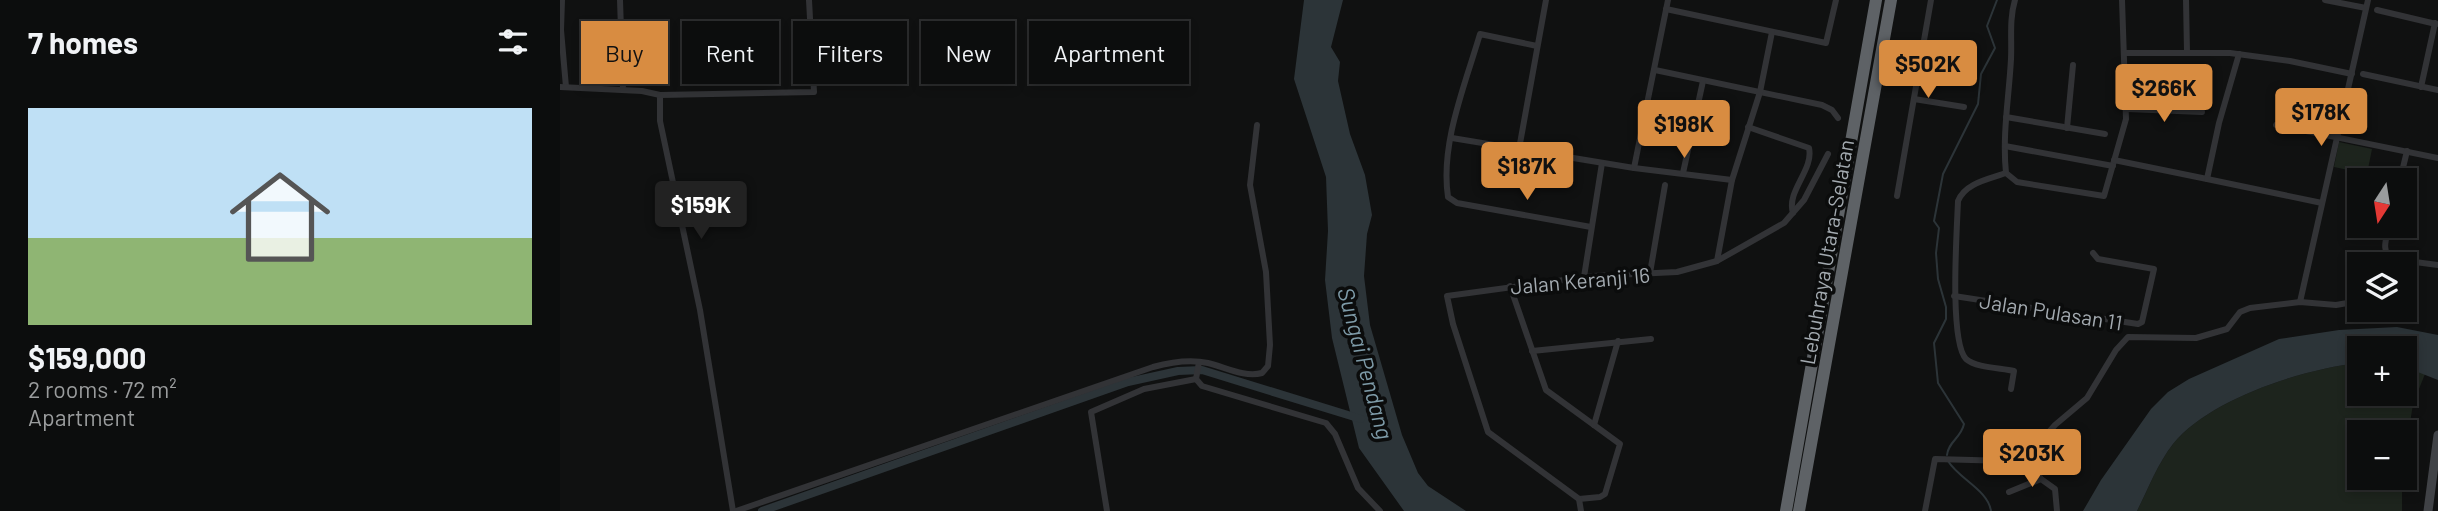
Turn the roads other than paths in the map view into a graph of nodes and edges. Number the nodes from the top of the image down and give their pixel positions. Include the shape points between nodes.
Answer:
1 (562, 0) edge
2 (620, 0) edge
3 (809, 0) edge
4 (1546, 0) edge
5 (1668, 0) edge
6 (1836, 0) edge
7 (1876, 0) edge
8 (1891, 0) edge
9 (1931, 0) edge
10 (2015, 0) edge
11 (2122, 0) edge
12 (2186, 0) edge
13 (2325, 0) edge
14 (2368, 0) edge
15 (2366, 8) junction
16 (1666, 9) junction
17 (2377, 10) dead end
18 (2437, 24) edge
19 (1772, 32) junction
20 (1537, 46) junction
21 (2188, 52) junction
22 (2124, 53) junction
23 (2239, 54) junction
24 (2073, 65) dead end
25 (1654, 70) junction
26 (2351, 74) junction
27 (2363, 74) dead end
28 (1703, 81) junction
29 (563, 87) edge
30 (2421, 87) junction
31 (623, 90) junction
32 (2438, 90) edge
33 (1760, 92) junction
34 (660, 95) junction
35 (1914, 99) junction
36 (1964, 107) dead end
37 (2127, 109) junction
38 (2202, 112) dead end
39 (2006, 117) junction
40 (1838, 118) dead end
41 (1257, 125) dead end
42 (2276, 125) dead end
43 (1748, 127) junction
44 (2067, 128) junction
45 (2105, 134) dead end
46 (2337, 136) junction
47 (1452, 138) junction
48 (2006, 146) junction
49 (1519, 149) junction
50 (2407, 151) junction
51 (1828, 154) dead end
52 (2438, 158) edge
53 (1602, 163) junction
54 (2113, 163) junction
55 (1634, 168) junction
56 (2403, 168) edge
57 (1683, 173) junction
58 (2006, 173) junction
59 (2207, 179) junction
60 (1732, 180) junction
61 (1665, 185) dead end
62 (1898, 196) dead end
63 (2322, 203) junction
64 (1793, 213) junction
65 (1591, 227) junction
66 (2386, 238) edge
67 (2092, 253) dead end
68 (1717, 261) junction
69 (2438, 265) edge
70 (1650, 273) junction
71 (1584, 277) junction
72 (1510, 286) junction
73 (1954, 296) junction
74 (2300, 302) junction
75 (2347, 303) edge
76 (1651, 339) dead end
77 (1618, 341) junction
78 (1532, 351) junction
79 (1199, 365) junction
80 (1196, 378) junction
81 (2011, 389) dead end
82 (1594, 425) junction
83 (2438, 435) edge
84 (2027, 457) junction
85 (2041, 479) junction
86 (2010, 492) dead end
87 (1579, 499) junction
88 (735, 511) edge
89 (1107, 511) edge
90 (1380, 511) edge
91 (1581, 511) edge
92 (1786, 511) edge
93 (1799, 511) edge
94 (1925, 511) edge
95 (2057, 511) edge
96 (2428, 511) edge

1 - 29 street
2 - 31 street
3 - 34 street via 814,92
4 - 20 street
5 - 16 street
6 - 19 street via 1828,40
7 - 92 highway, Lebuhraya Utara–Selatan
8 - 93 highway, Lebuhraya Utara–Selatan
9 - 35 street
10 - 39 street
11 - 22 street
12 - 21 street
13 - 15 street
14 - 15 street
15 - 26 street
16 - 19 street
16 - 25 street
17 - 18 street
18 - 30 street
19 - 33 street
20 - 47 street via 1479,34
20 - 49 street
21 - 22 street
21 - 23 street
22 - 37 street
23 - 26 street
23 - 59 street
24 - 44 street
25 - 28 street
25 - 55 street
26 - 46 street
27 - 30 street
28 - 33 street
28 - 57 street
29 - 31 street
30 - 32 street
31 - 34 street
33 - 40 street via 1822,106
33 - 43 street
34 - 88 street via 660,121 700,310
35 - 36 street
35 - 62 street
37 - 38 street
37 - 54 street
39 - 44 street
39 - 48 street
41 - 79 street via 1250,185 1266,272 1268,366 1252,375
42 - 46 street
43 - 60 street
43 - 64 street via 1809,148 1810,159 1792,200
44 - 45 street
46 - 50 street
46 - 63 street
47 - 49 street
47 - 65 street via 1447,169 1450,200
48 - 54 street
48 - 58 street
49 - 53 street
50 - 52 street
50 - 56 street
51 - 64 street, Jalan Keranji 16
53 - 55 street
53 - 65 street
54 - 58 street via 2104,196 2017,182
54 - 59 street
55 - 57 street
57 - 60 street
58 - 73 street via 1968,187 1960,195
59 - 63 street
60 - 68 street
61 - 70 street
63 - 74 street
64 - 68 street, Jalan Keranji 16 via 1784,223
65 - 71 street
66 - 69 street via 2384,248 2392,258
67 - 73 street, Jalan Pulasan 11 via 2098,259 2154,269 2145,318 2138,324
68 - 70 street, Jalan Keranji 16 via 1677,272
70 - 71 street, Jalan Keranji 16
71 - 72 street, Jalan Keranji 16
72 - 78 street
72 - 87 street, Jalan Keranji 16 via 1451,293 1446,300 1488,432
73 - 81 street via 1962,353 1972,363 2014,371
74 - 75 street
74 - 84 street via 2245,309 2227,329 2203,337 2124,339 2087,398
76 - 77 street
77 - 78 street
77 - 82 street
78 - 82 street via 1546,390
79 - 80 street
79 - 88 street via 1174,362 1153,367
80 - 89 street via 1144,389 1092,411
80 - 90 street via 1207,388 1326,423 1358,488
82 - 87 street via 1620,444 1605,494
83 - 96 main road
84 - 85 street
84 - 94 street via 2008,461 1937,458
85 - 86 street
85 - 95 street via 2056,489
87 - 91 street

